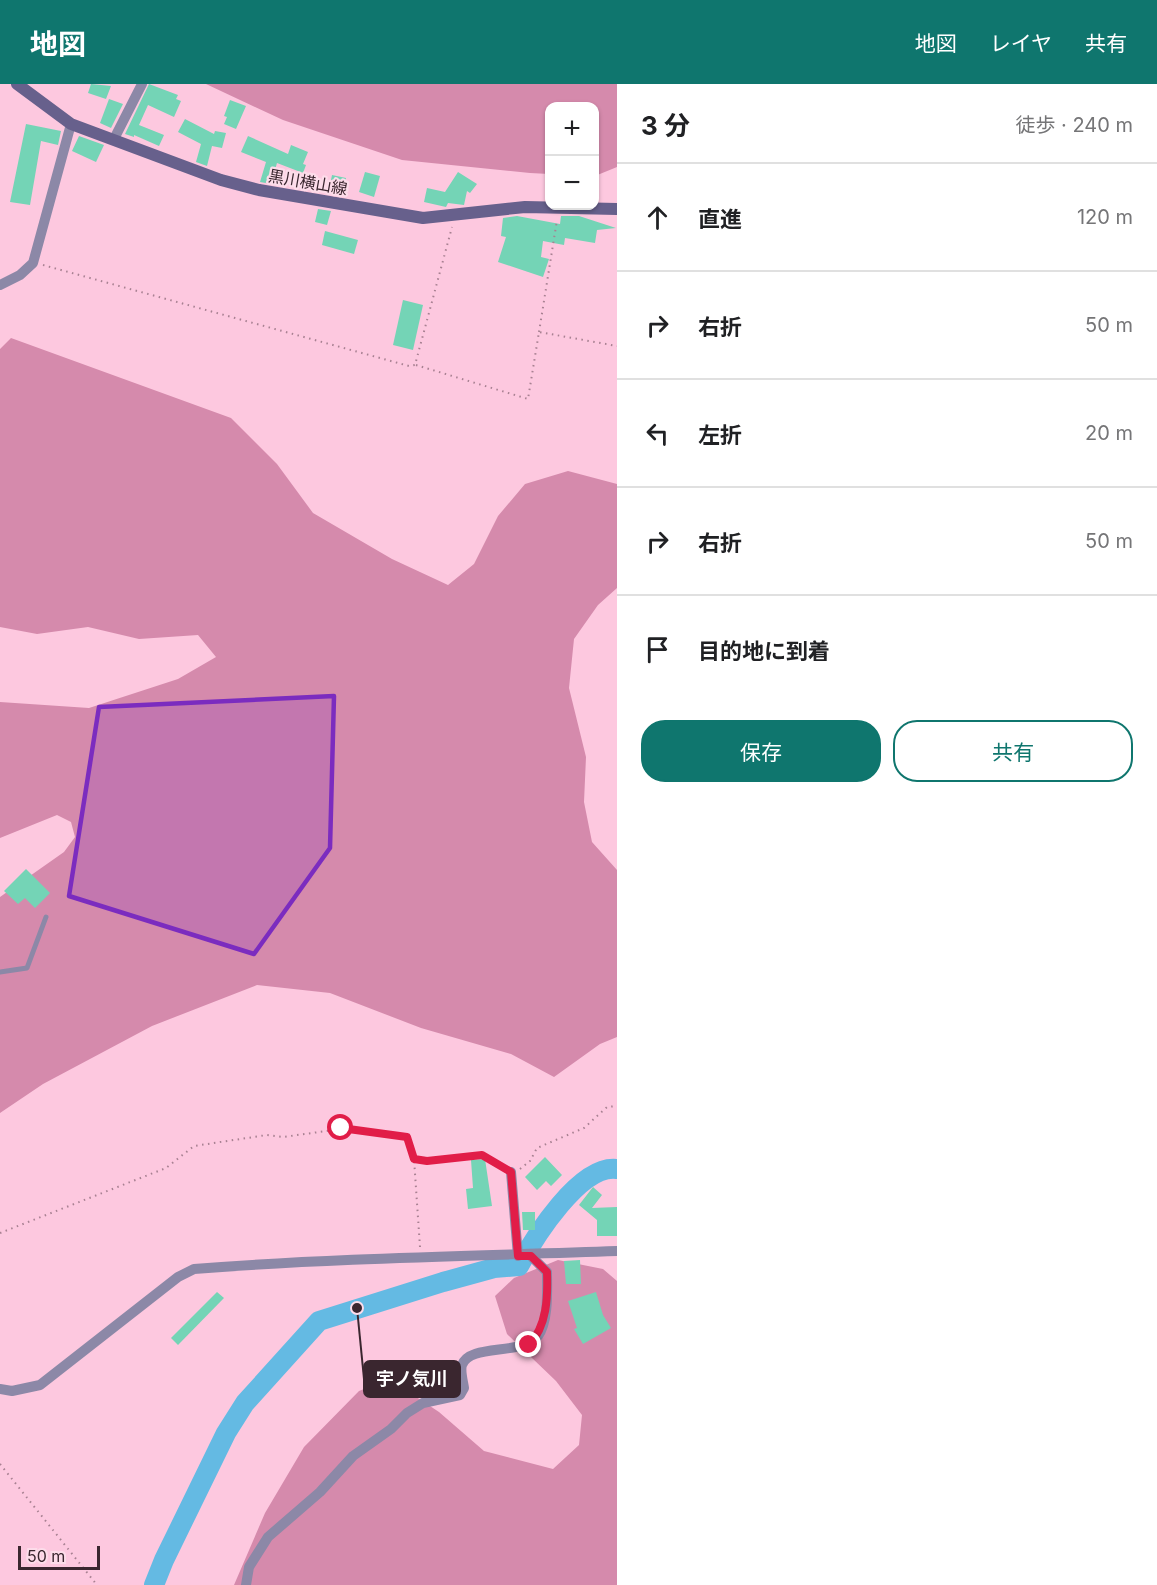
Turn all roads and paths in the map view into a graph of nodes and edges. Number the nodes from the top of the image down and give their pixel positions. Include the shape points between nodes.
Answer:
1 (17, 84) edge
2 (142, 84) edge
3 (71, 124) junction
4 (114, 139) junction
5 (545, 207) edge
6 (599, 208) edge
7 (617, 209) edge
8 (559, 210) edge
9 (454, 216) junction
10 (33, 263) junction
11 (0, 285) edge
12 (539, 332) junction
13 (617, 346) edge
14 (415, 365) junction
15 (46, 917) dead end
16 (0, 972) edge
17 (617, 1106) edge
18 (414, 1159) junction
19 (511, 1172) junction
20 (0, 1233) edge
21 (617, 1251) edge
22 (518, 1256) junction
23 (531, 1256) junction
24 (420, 1257) junction
25 (0, 1389) edge
26 (0, 1464) edge
27 (97, 1585) edge
28 (246, 1585) edge

1 - 3 main road, 黒川横山線
2 - 4 street
3 - 4 main road, 黒川横山線
3 - 10 street
4 - 9 main road, 黒川横山線 via 221,180 259,190 408,216
5 - 9 main road, 黒川横山線
6 - 7 main road, 黒川横山線
8 - 12 path
9 - 14 path
10 - 11 street via 20,276
10 - 14 path
12 - 13 path
12 - 14 path via 528,399
15 - 16 lane via 27,968
17 - 19 path via 608,1107 584,1128 537,1148 530,1161
18 - 19 path via 482,1155
18 - 20 path via 407,1137 341,1128 194,1146 166,1168
18 - 24 path
19 - 22 street
21 - 23 street
22 - 23 street
22 - 24 street
23 - 28 street via 547,1272 540,1334 529,1345 473,1354 463,1362 464,1388 460,1395 423,1403 353,1456 320,1492 268,1537 249,1567
24 - 25 street via 194,1269 178,1277 40,1384 12,1391
26 - 27 path

